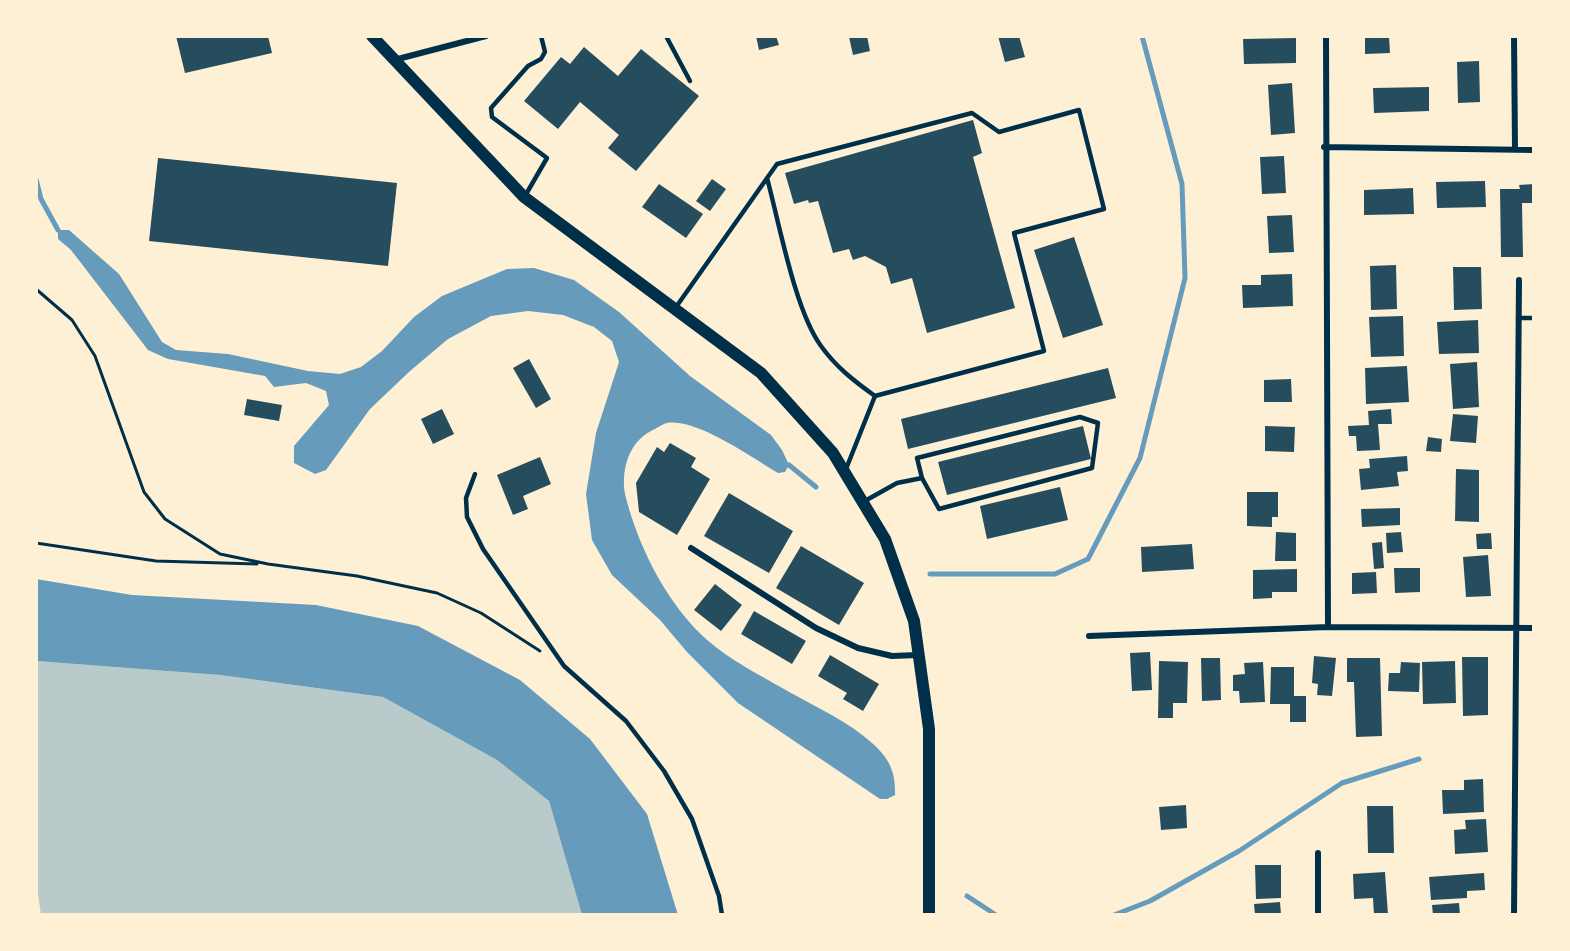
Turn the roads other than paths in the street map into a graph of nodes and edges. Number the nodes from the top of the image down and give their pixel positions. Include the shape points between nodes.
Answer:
1 (372, 36) edge
2 (486, 36) edge
3 (541, 36) edge
4 (666, 36) edge
5 (1326, 36) edge
6 (1514, 36) edge
7 (393, 60) junction
8 (690, 81) dead end
9 (1324, 147) junction
10 (1515, 149) junction
11 (1534, 150) edge
12 (767, 178) junction
13 (525, 197) junction
14 (1519, 280) dead end
15 (674, 309) junction
16 (1518, 318) junction
17 (1534, 318) edge
18 (875, 396) junction
19 (844, 472) junction
20 (475, 474) dead end
21 (922, 478) junction
22 (863, 502) junction
23 (691, 548) dead end
24 (1328, 627) junction
25 (1515, 628) junction
26 (1534, 628) edge
27 (1089, 636) dead end
28 (918, 655) junction
29 (1318, 853) dead end
30 (722, 915) edge
31 (929, 915) edge
32 (1318, 915) edge
33 (1514, 915) edge

1 - 7 main road
2 - 7 street
3 - 13 lane via 545,52 541,59 528,66 491,108 492,117 547,158
4 - 8 lane
5 - 9 street
6 - 10 street
7 - 13 main road
9 - 10 street
9 - 24 street
10 - 11 street
12 - 15 lane
12 - 18 lane via 804,312 816,336 847,377
12 - 18 lane via 777,164 972,113 999,132 1078,110 1104,210 1014,233 1044,351
13 - 15 main road
14 - 16 street
15 - 19 main road via 761,373 833,453
16 - 17 lane
16 - 25 street
18 - 19 lane
19 - 22 main road
20 - 30 lane via 466,498 467,517 483,549 564,666 626,721 664,771 692,819
21 - 21 lane via 939,510 1092,468 1098,423 1080,417 916,458
21 - 22 lane via 897,483
22 - 28 main road via 885,539 914,621
23 - 28 street via 816,628 858,648 892,656
24 - 25 street
24 - 27 street
25 - 26 street
25 - 33 street
28 - 31 main road via 930,729
29 - 32 street

